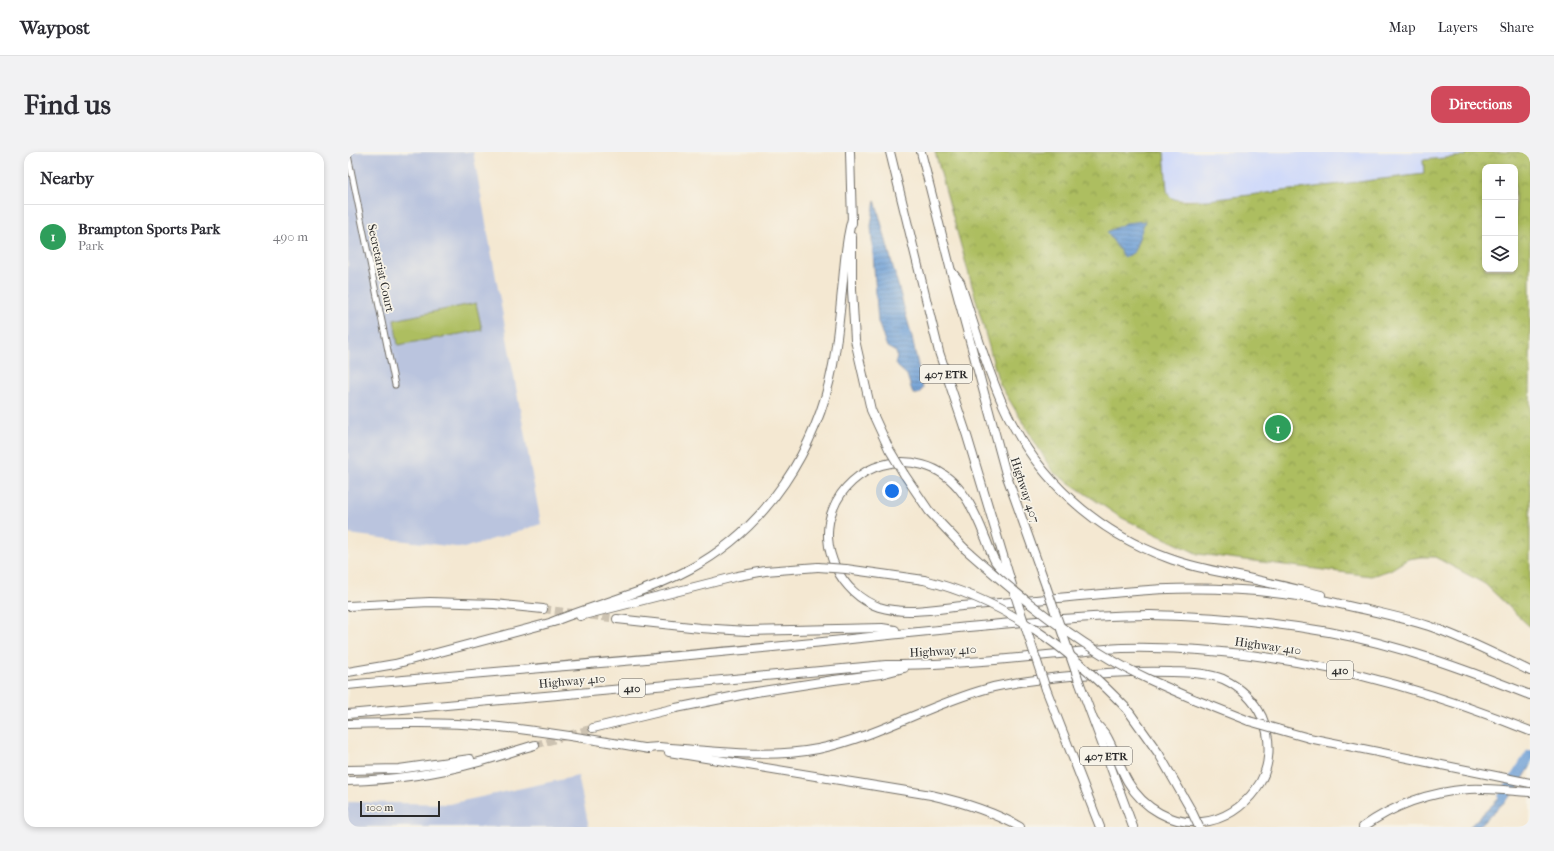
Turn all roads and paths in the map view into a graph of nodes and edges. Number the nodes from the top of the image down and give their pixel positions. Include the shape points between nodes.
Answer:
1 (850, 152) edge
2 (890, 152) edge
3 (921, 152) edge
4 (348, 156) edge
5 (852, 219) junction
6 (951, 271) junction
7 (395, 384) dead end
8 (1009, 576) junction
9 (365, 605) junction
10 (348, 606) edge
11 (348, 609) edge
12 (543, 609) tunnel mouth
13 (1398, 617) junction
14 (617, 619) tunnel mouth
15 (552, 622) junction
16 (908, 632) junction
17 (917, 666) junction
18 (1530, 670) edge
19 (348, 672) edge
20 (348, 684) edge
21 (1530, 694) edge
22 (348, 714) edge
23 (1094, 721) junction
24 (348, 724) edge
25 (593, 728) tunnel mouth
26 (1528, 730) edge
27 (535, 745) tunnel mouth
28 (645, 748) junction
29 (498, 755) junction
30 (348, 770) edge
31 (348, 781) edge
32 (1530, 783) edge
33 (1530, 792) edge
34 (1020, 827) edge
35 (1100, 827) edge
36 (1133, 827) edge
37 (1198, 827) edge
38 (1363, 827) edge

1 - 5 highway
2 - 8 highway, 407 ETR via 939,352
3 - 6 highway, Highway 407 / 407 ETR
4 - 7 street, Secretariat Court
5 - 15 highway via 847,233 839,321 827,389 820,415 806,446 779,491 740,534 700,563 666,580
5 - 32 highway, bridge via 854,340 871,410 889,449 929,511 964,548 1031,605 1101,654 1135,673 1249,721 1316,739
6 - 13 highway via 960,282 996,388 1016,432 1044,472 1089,515 1132,542 1192,566 1385,611
6 - 23 highway, Highway 407 / 407 ETR, bridge via 1006,474
8 - 13 highway via 995,561 980,523 966,497 951,480 934,468 911,462 895,462 872,468 852,481 832,510 828,537 834,565 845,583 860,597 888,609 909,610 1126,592 1218,589 1317,599
8 - 35 highway, 407 ETR, bridge via 1046,689
9 - 10 highway
9 - 11 highway
9 - 12 highway via 430,602
13 - 18 highway via 1450,634
14 - 16 highway via 739,630 882,628
15 - 19 highway via 395,664
15 - 37 highway, bridge via 765,571 818,567 846,569 940,584 988,603 1036,629 1085,667 1127,709 1159,754
16 - 20 highway, Highway 410 via 750,649
16 - 21 highway, Highway 410 via 1086,617 1150,615 1267,623 1329,632 1392,646 1453,665
17 - 22 highway, Highway 410 / 410 via 886,665
17 - 25 highway via 741,695
17 - 26 highway, Highway 410 / 410 via 1121,648 1216,651 1328,667 1388,681
23 - 28 highway via 1106,735 1128,783 1137,795 1152,809 1175,820 1191,823 1210,821 1232,812 1247,800 1262,780 1268,754 1268,735 1260,714 1241,690 1222,679 1200,673 1115,672 1025,681 987,688 956,698 874,733 816,750 757,753
23 - 36 highway, Highway 407 / 407 ETR
24 - 28 highway via 489,726 539,731
27 - 29 highway
28 - 34 highway via 931,795 971,805
29 - 30 highway via 399,769
29 - 31 highway via 480,762 424,774
33 - 38 highway via 1488,789 1446,792 1418,799 1394,809

